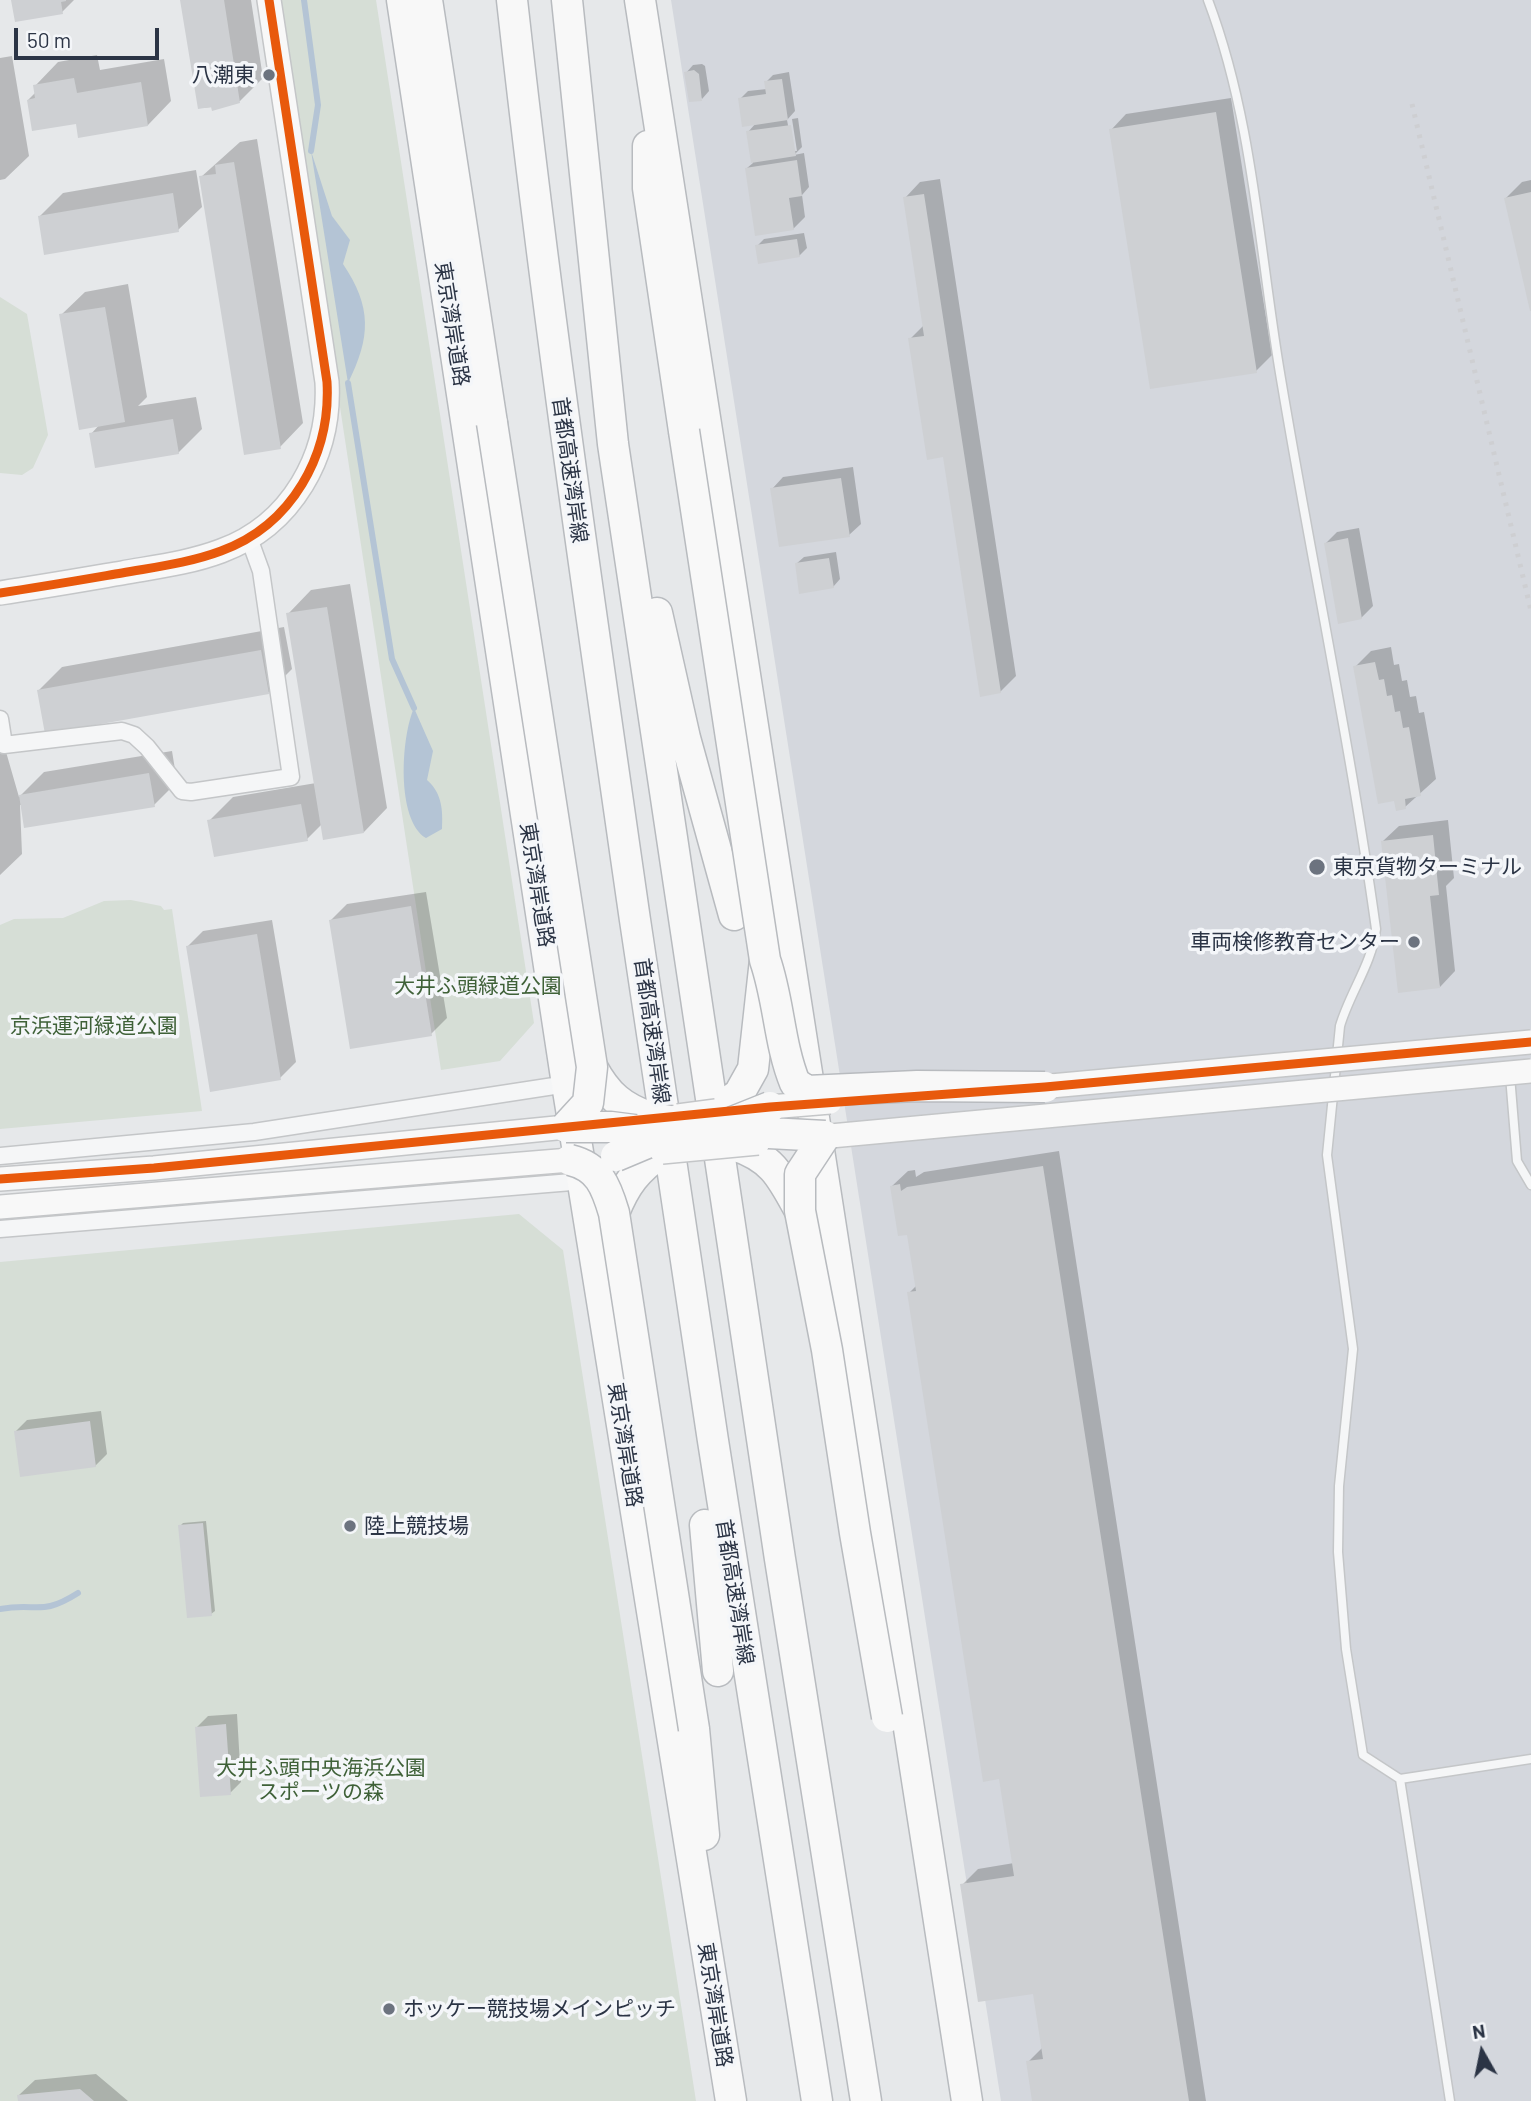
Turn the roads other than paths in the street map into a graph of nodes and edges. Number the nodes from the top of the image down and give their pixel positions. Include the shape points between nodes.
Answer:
1 (270, 0) edge
2 (426, 0) edge
3 (499, 0) edge
4 (512, 0) edge
5 (569, 0) edge
6 (640, 0) edge
7 (1208, 0) edge
8 (405, 8) edge
9 (649, 58) junction
10 (536, 218) junction
11 (446, 281) junction
12 (492, 423) junction
13 (613, 444) junction
14 (249, 538) junction
15 (0, 593) edge
16 (0, 719) edge
17 (734, 915) dead end
18 (765, 960) junction
19 (1531, 1042) edge
20 (592, 1067) junction
21 (1521, 1072) edge
22 (567, 1084) junction
23 (1045, 1087) junction
24 (769, 1107) joint
25 (566, 1126) junction
26 (692, 1132) junction
27 (825, 1136) junction
28 (0, 1156) edge
29 (616, 1156) joint
30 (577, 1170) junction
31 (0, 1179) edge
32 (1531, 1185) edge
33 (0, 1207) edge
34 (800, 1211) junction
35 (614, 1213) junction
36 (0, 1229) edge
37 (686, 1266) junction
38 (719, 1671) dead end
39 (1531, 1759) edge
40 (1400, 1779) junction
41 (949, 1986) junction
42 (713, 1993) junction
43 (731, 2101) edge
44 (817, 2101) edge
45 (866, 2101) edge
46 (967, 2101) edge
47 (1450, 2101) edge

1 - 14 street via 323,352 327,411 322,440 305,482 279,515
2 - 12 highway
3 - 10 highway
4 - 10 highway, 首都高速湾岸線
5 - 13 highway
6 - 9 highway
7 - 40 lane via 1237,94 1376,929 1370,960 1340,1026 1328,1130 1330,1181 1353,1349 1338,1542 1346,1649 1363,1755
8 - 11 highway, 東京湾岸道路
9 - 18 highway, bridge via 648,188
9 - 41 highway
10 - 37 highway, 首都高速湾岸線
11 - 12 highway
11 - 22 highway, 東京湾岸道路
12 - 20 highway, bridge
13 - 17 highway via 624,472 685,738
13 - 45 highway
14 - 15 street via 189,561
14 - 16 street via 261,571 291,777 182,791 134,735 122,732 4,745
18 - 23 highway, bridge via 776,990 790,1071 799,1088
18 - 26 highway, bridge via 753,1069 739,1094
19 - 23 street, bridge
20 - 25 highway, bridge via 588,1103
20 - 26 highway via 618,1103
21 - 27 street, bridge
21 - 32 lane via 1517,1161
22 - 28 street via 254,1132
22 - 30 highway, 東京湾岸道路
23 - 24 street, bridge
24 - 26 highway, bridge
25 - 26 highway, bridge
25 - 31 street
26 - 27 highway, bridge
26 - 29 highway, bridge
26 - 34 highway, bridge via 757,1153 770,1162
26 - 35 highway via 641,1166 625,1185
27 - 34 highway, bridge via 800,1174
29 - 30 street, bridge
30 - 33 street via 155,1192
30 - 35 highway, bridge via 589,1165 597,1173
30 - 36 street
30 - 42 highway, 東京湾岸道路
34 - 41 highway, bridge via 887,1717 922,1891
35 - 42 highway, bridge via 694,1729
37 - 38 highway
37 - 44 highway, 首都高速湾岸線
39 - 40 lane
40 - 47 lane
41 - 46 highway
42 - 43 highway, 東京湾岸道路

